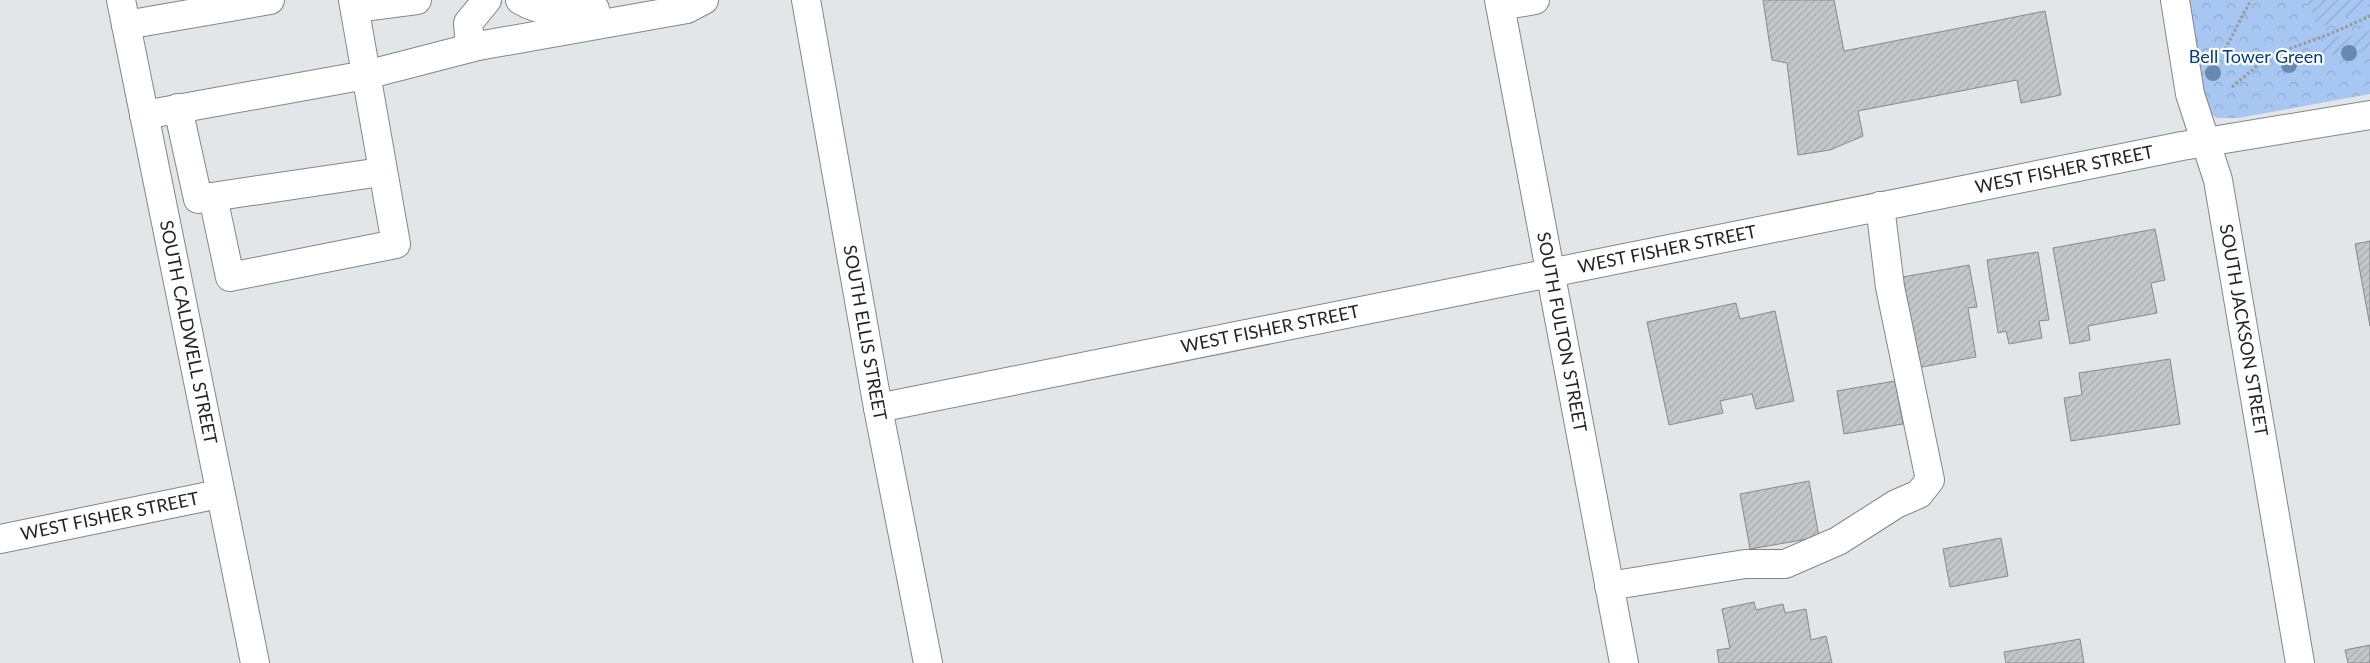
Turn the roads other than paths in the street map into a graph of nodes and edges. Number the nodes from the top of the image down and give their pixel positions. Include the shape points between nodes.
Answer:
1 (270, 0) edge
2 (417, 0) edge
3 (487, 0) edge
4 (520, 0) edge
5 (645, 0) edge
6 (704, 0) edge
7 (806, 0) edge
8 (1534, 0) edge
9 (2175, 0) edge
10 (1500, 3) edge
11 (354, 4) edge
12 (123, 12) edge
13 (478, 46) junction
14 (366, 75) junction
15 (178, 108) junction
16 (144, 115) junction
17 (2370, 115) edge
18 (2206, 142) junction
19 (381, 172) junction
20 (214, 197) junction
21 (1880, 206) junction
22 (1550, 273) junction
23 (878, 408) junction
24 (219, 494) junction
25 (0, 539) edge
26 (1609, 586) junction
27 (255, 663) edge
28 (928, 663) edge
29 (1624, 663) edge
30 (2300, 663) edge

1 - 12 street
2 - 11 street
3 - 13 street via 468,23 469,35
4 - 5 street via 540,9 569,13
6 - 13 street via 688,9
7 - 23 street, SOUTH ELLIS STREET
8 - 10 street
9 - 18 street, SOUTH JACKSON STREET via 2190,94
10 - 22 street, SOUTH FULTON STREET
11 - 14 street
12 - 16 street, SOUTH CALDWELL STREET
13 - 14 street
14 - 15 street
14 - 19 street
15 - 16 street
15 - 20 street via 198,199
16 - 24 street, SOUTH CALDWELL STREET
17 - 18 street, WEST FISHER STREET
18 - 21 street, WEST FISHER STREET
18 - 30 street, SOUTH JACKSON STREET via 2220,189
19 - 20 street
19 - 20 street via 396,244 230,277
21 - 22 street, WEST FISHER STREET
21 - 26 street via 1890,287 1930,480 1919,494 1896,504 1838,541 1785,564 1744,564
22 - 23 street, WEST FISHER STREET
22 - 26 street, SOUTH FULTON STREET
23 - 28 street, SOUTH ELLIS STREET
24 - 25 street, WEST FISHER STREET
24 - 27 street, SOUTH CALDWELL STREET
26 - 29 street, SOUTH FULTON STREET

